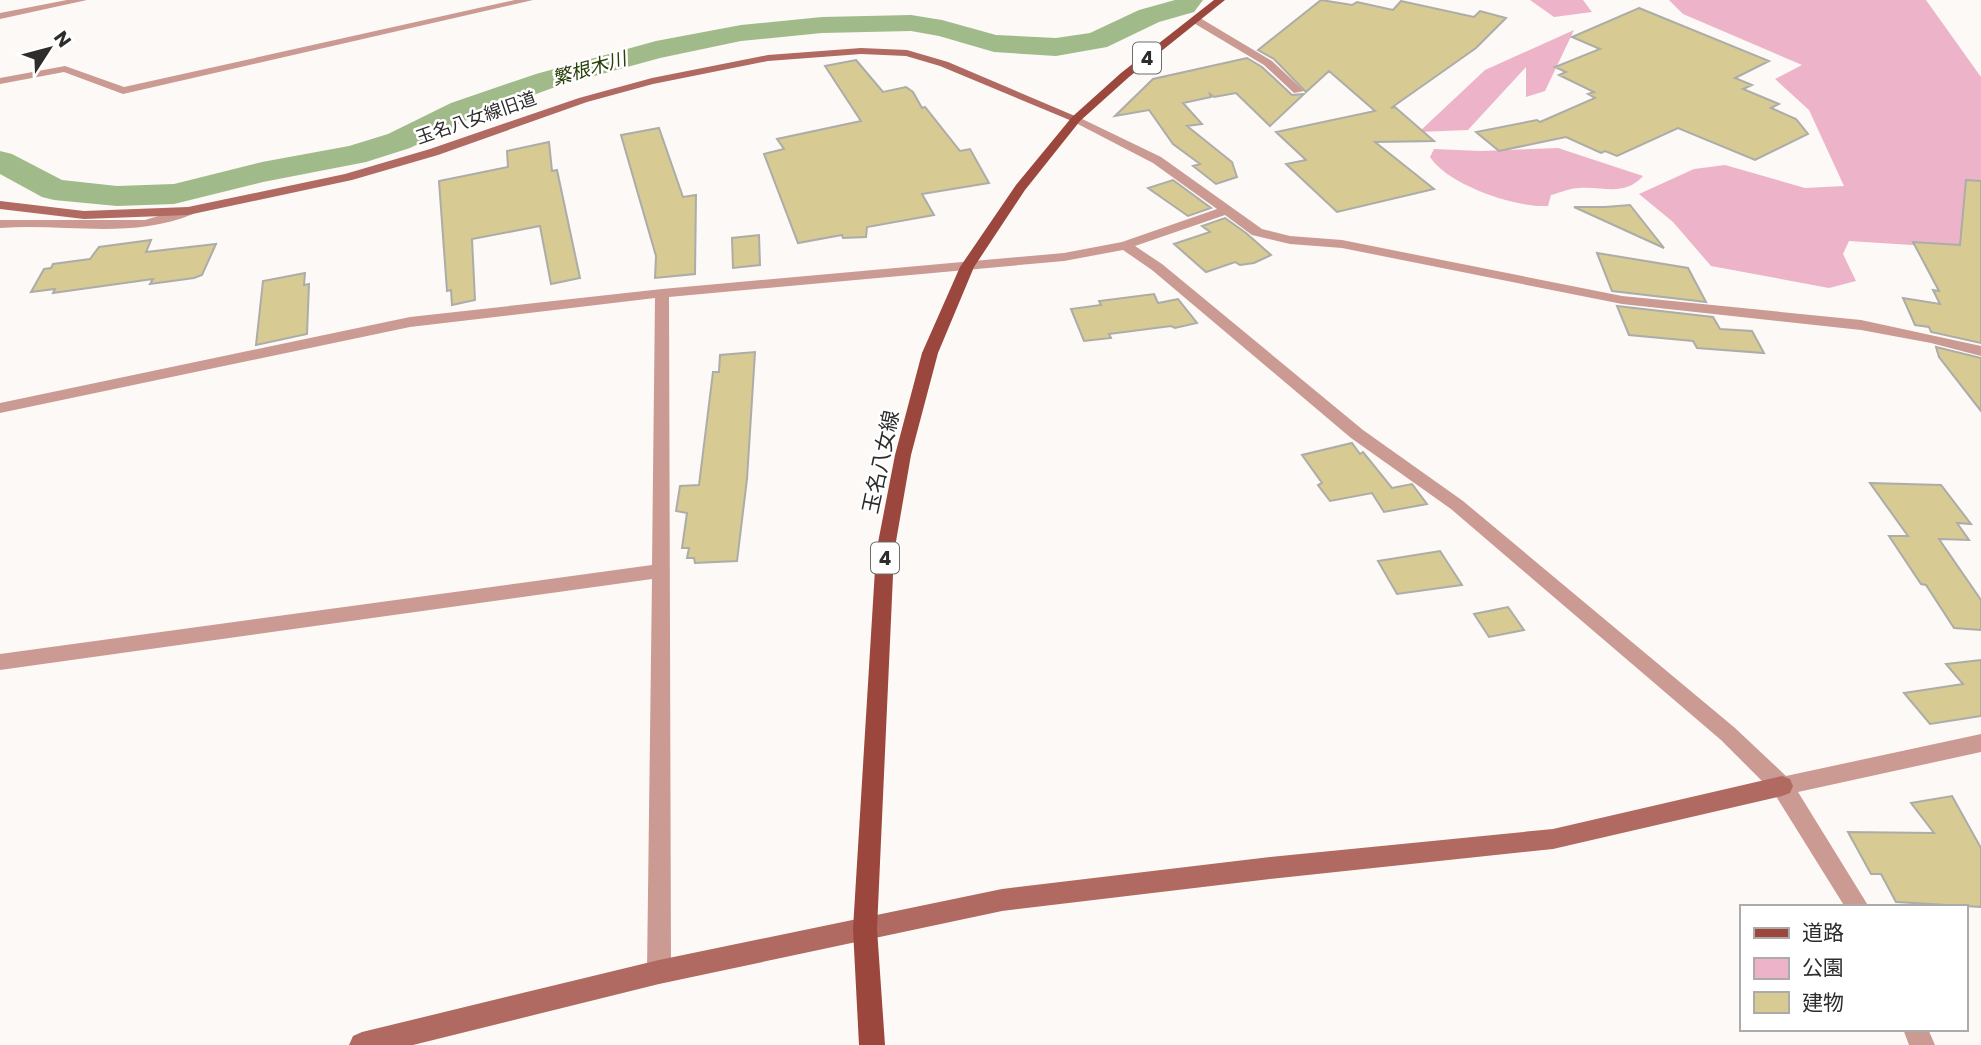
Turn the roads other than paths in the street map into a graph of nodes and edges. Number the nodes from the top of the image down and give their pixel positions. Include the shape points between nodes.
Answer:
1 (82, 0) edge
2 (528, 0) edge
3 (1215, 1) edge
4 (0, 16) edge
5 (1196, 20) junction
6 (0, 81) edge
7 (1298, 91) dead end
8 (1076, 119) junction
9 (0, 206) edge
10 (1227, 210) junction
11 (188, 211) junction
12 (0, 224) edge
13 (1125, 245) junction
14 (967, 267) junction
15 (662, 293) junction
16 (1981, 351) edge
17 (0, 408) edge
18 (660, 571) junction
19 (0, 662) edge
20 (1981, 743) edge
21 (1782, 786) junction
22 (1857, 905) edge
23 (865, 929) junction
24 (659, 972) junction
25 (362, 1045) edge
26 (872, 1045) edge

1 - 4 street
2 - 6 street via 123,91 65,69
3 - 5 main road, 玉名八女線 / 4
5 - 7 street via 1268,63
5 - 8 main road, 玉名八女線 / 4
8 - 10 street via 1157,160
8 - 11 street, 玉名八女線旧道 via 907,53 861,51 768,58 701,69 583,100 348,177
8 - 14 main road, 玉名八女線 / 4 via 1020,188
9 - 11 street, 玉名八女線旧道 via 84,215
10 - 13 street
10 - 16 street via 1257,232 1290,240 1342,244 1622,300 1861,326
11 - 12 street via 175,218 122,225
13 - 14 street
13 - 21 street via 1357,434 1457,505 1728,734
14 - 15 street
14 - 23 main road, 玉名八女線 / 4 via 930,353 903,455 885,553
15 - 17 street via 410,322
15 - 18 street
18 - 19 street
18 - 24 street
20 - 21 street
21 - 22 street
21 - 23 street via 1553,839 1002,900
23 - 24 street
23 - 26 main road, 玉名八女線 / 4
24 - 25 street

